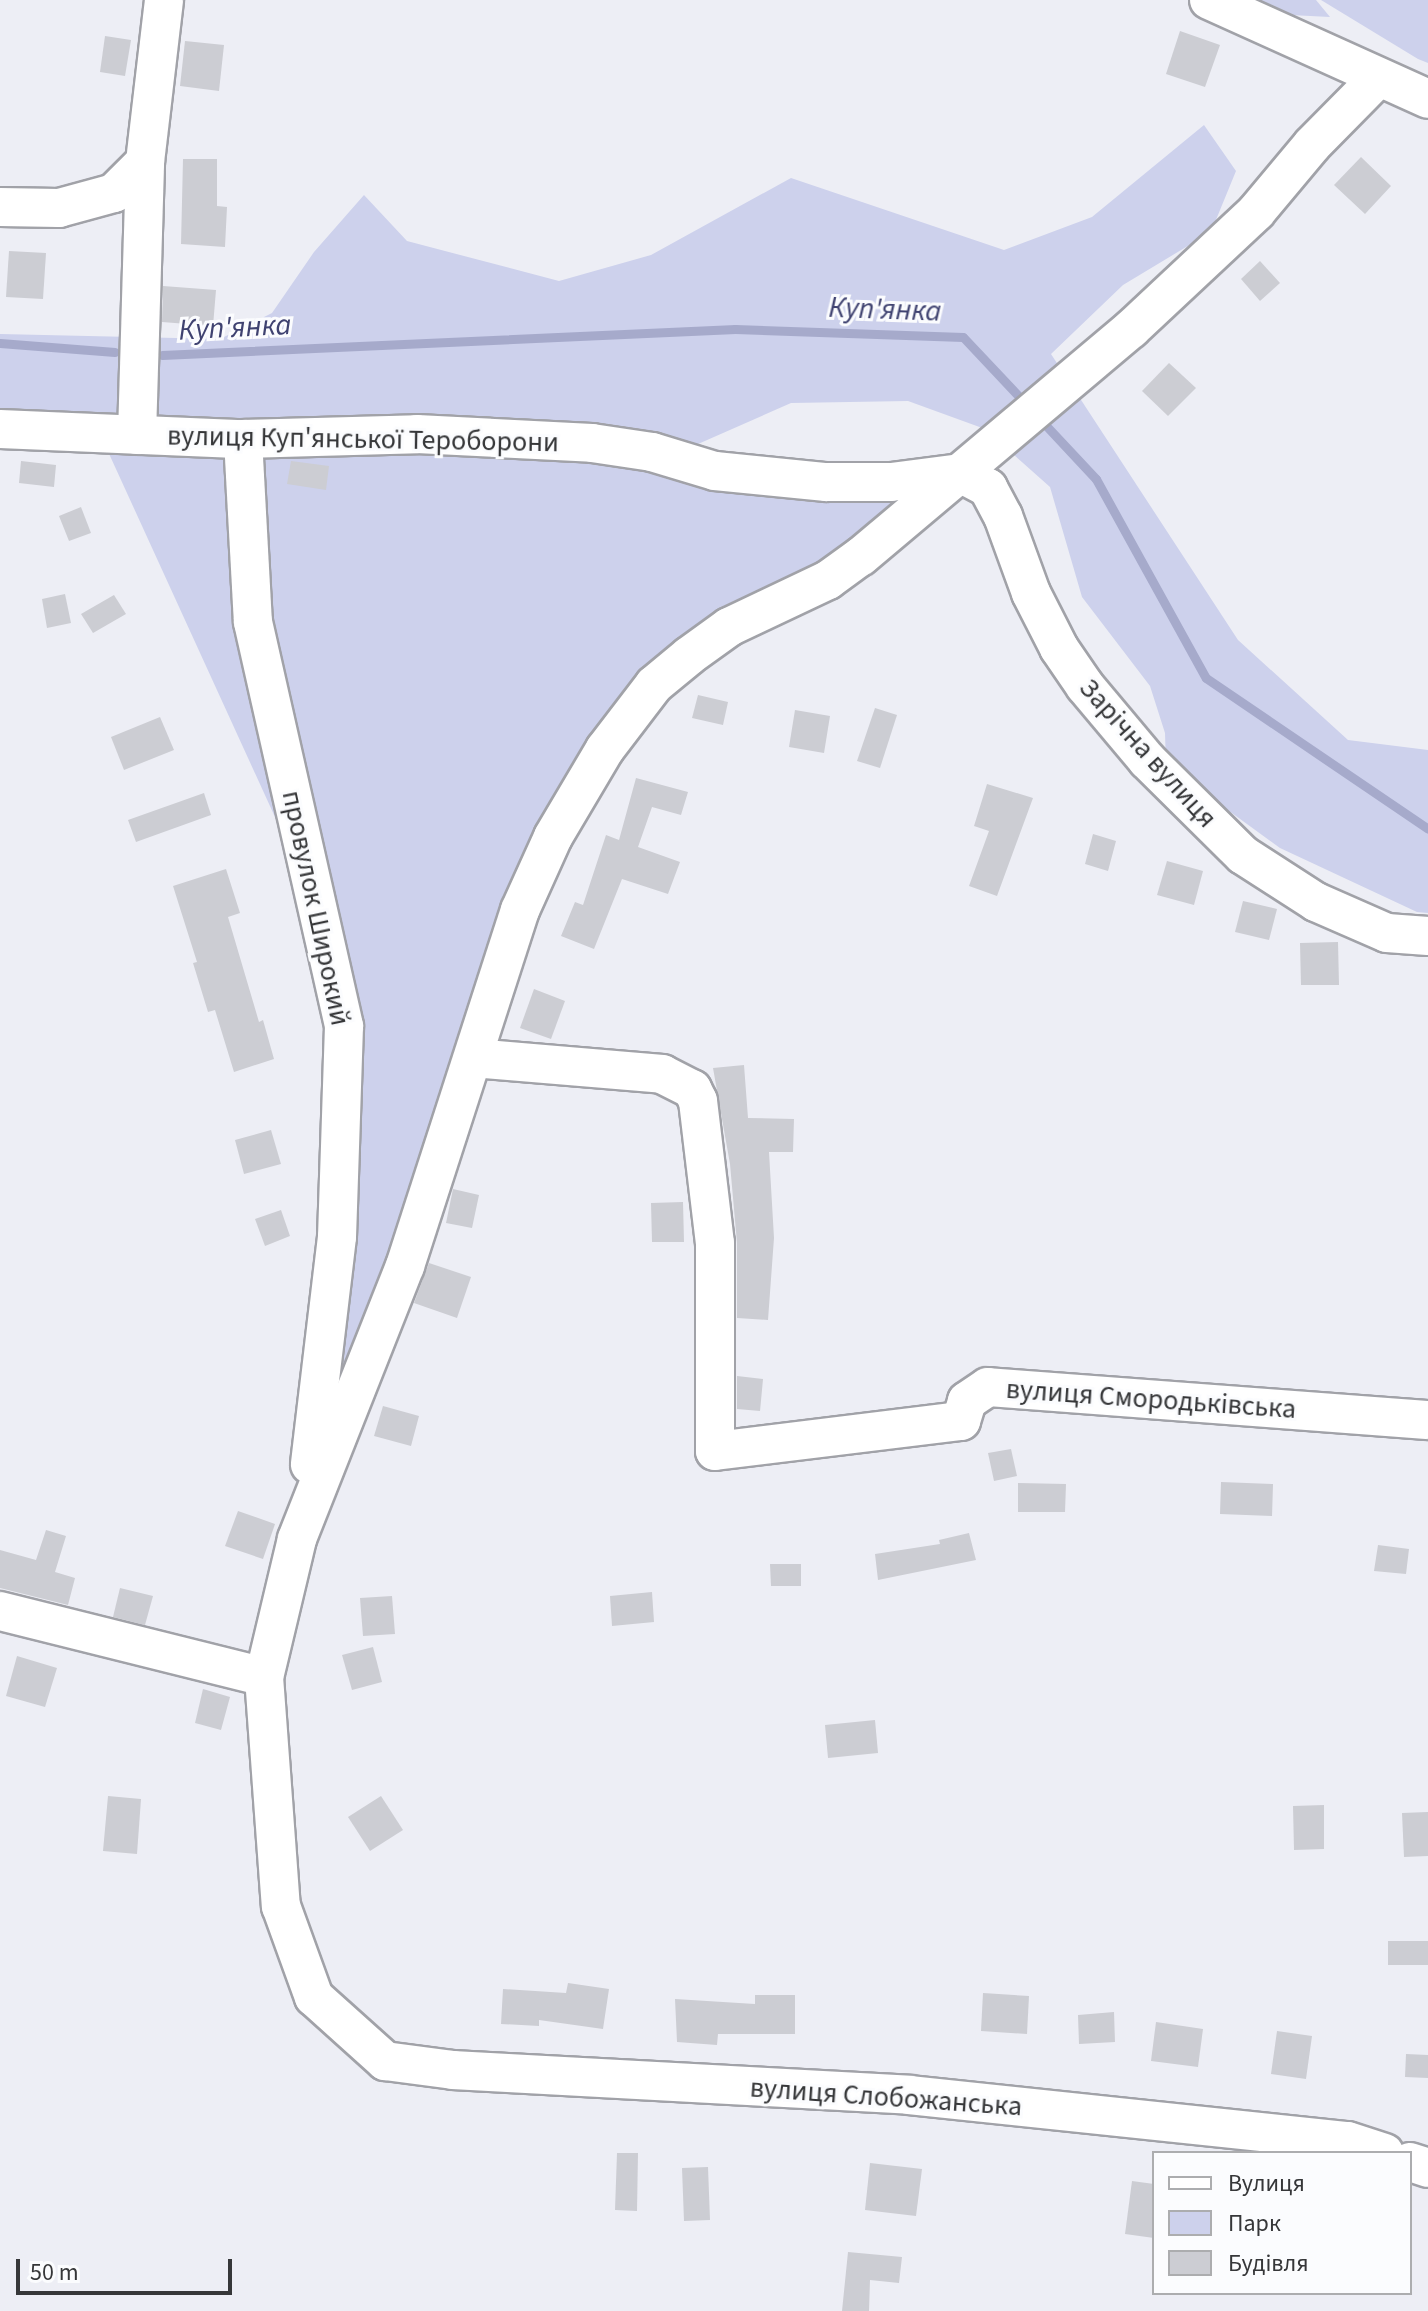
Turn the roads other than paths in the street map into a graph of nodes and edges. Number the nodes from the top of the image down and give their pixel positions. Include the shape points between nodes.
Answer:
1 (164, 0) edge
2 (1209, 0) edge
3 (1378, 78) junction
4 (1428, 99) edge
5 (145, 162) junction
6 (0, 207) edge
7 (0, 429) edge
8 (137, 435) junction
9 (243, 439) junction
10 (960, 473) junction
11 (1428, 936) edge
12 (473, 1058) junction
13 (1428, 1420) edge
14 (303, 1524) junction
15 (0, 1611) edge
16 (264, 1677) junction
17 (1378, 2151) edge

1 - 5 street
2 - 3 street
3 - 4 street
3 - 10 street via 1256,212 1131,329
5 - 6 street via 114,193 59,208
5 - 8 street
7 - 8 street, вулиця Куп'янської Тероборони
8 - 9 street, вулиця Куп'янської Тероборони
9 - 10 street, вулиця Куп'янської Тероборони via 417,434 592,443 652,452 715,471 826,482 891,482
9 - 14 street, провулок Широкий via 253,622 344,1026 337,1237
10 - 11 street, Зарічна вулиця via 988,488 1031,593 1085,686 1147,760 1243,855 1345,915 1387,933
10 - 12 street via 828,580 729,627 654,685 605,749 553,837 520,910
12 - 13 street, вулиця Смородьківська via 662,1074 692,1089 698,1101 715,1243 715,1451 961,1421 967,1401 988,1387
12 - 14 street via 405,1266
14 - 16 street
15 - 16 street
16 - 17 street, вулиця Слобожанська via 281,1906 314,1997 385,2061 453,2070 909,2095 1348,2141

